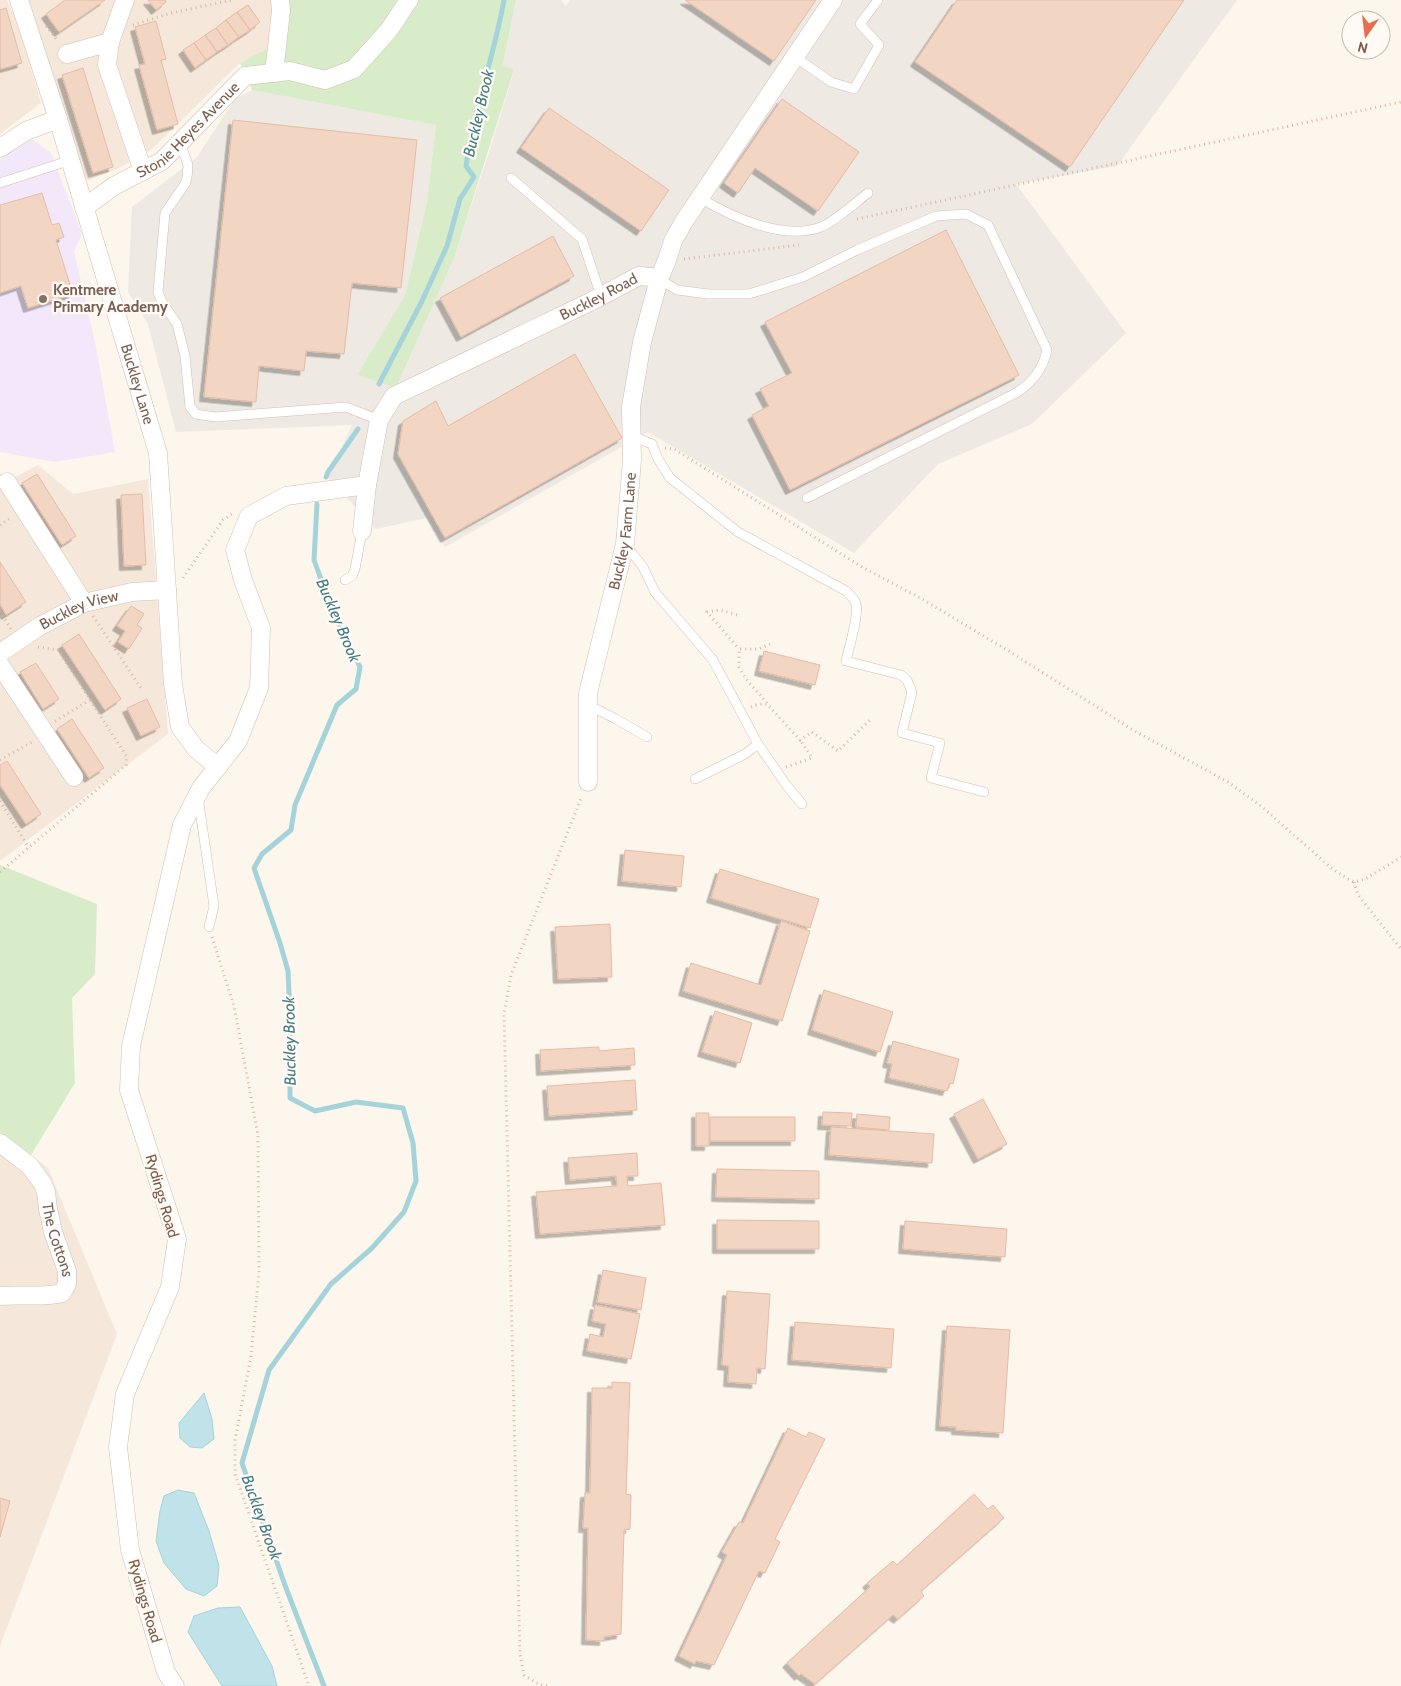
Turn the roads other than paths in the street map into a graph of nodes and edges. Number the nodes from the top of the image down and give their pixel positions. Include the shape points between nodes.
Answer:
1 (19, 0) edge
2 (124, 0) edge
3 (280, 0) edge
4 (409, 0) edge
5 (834, 0) edge
6 (878, 0) edge
7 (110, 42) junction
8 (67, 54) dead end
9 (795, 57) junction
10 (274, 73) junction
11 (58, 120) junction
12 (180, 142) junction
13 (0, 148) edge
14 (70, 160) junction
15 (143, 171) junction
16 (511, 178) dead end
17 (0, 183) edge
18 (868, 193) dead end
19 (700, 198) junction
20 (84, 208) junction
21 (659, 280) junction
22 (601, 296) junction
23 (379, 420) junction
24 (632, 436) junction
25 (7, 482) dead end
26 (367, 486) junction
27 (807, 498) dead end
28 (362, 531) joint
29 (625, 544) junction
30 (345, 580) dead end
31 (167, 590) junction
32 (84, 603) junction
33 (0, 653) edge
34 (0, 665) edge
35 (588, 705) junction
36 (647, 737) dead end
37 (758, 744) junction
38 (218, 767) junction
39 (74, 777) dead end
40 (695, 779) dead end
41 (588, 782) road end
42 (984, 792) dead end
43 (198, 794) junction
44 (802, 804) dead end
45 (209, 927) road end
46 (0, 1143) edge
47 (0, 1296) edge
48 (175, 1686) edge

1 - 11 street, Buckley Lane
2 - 7 street
3 - 10 street
4 - 10 street, Stonie Heyes Avenue via 389,30 354,69 325,80 290,71
5 - 9 street, Buckley Road
6 - 9 lane via 860,24 879,45 854,89 831,82
7 - 8 street
7 - 15 street via 107,65
9 - 19 street, Buckley Road
10 - 12 street, Stonie Heyes Avenue via 245,76
11 - 13 street via 26,131
11 - 14 street, Buckley Lane
12 - 15 street, Stonie Heyes Avenue via 162,161
12 - 23 lane via 188,165 187,178 165,213 158,292 177,324 185,356 190,407 196,414 215,416 346,406
14 - 17 lane
14 - 20 street, Buckley Lane
15 - 20 street, Stonie Heyes Avenue via 114,186
16 - 22 lane via 582,238
18 - 19 lane via 822,227 798,232 770,228 719,209
19 - 21 street, Buckley Road via 673,241
20 - 31 street, Buckley Lane via 158,453
21 - 22 street, Buckley Road via 638,276
21 - 24 street, Buckley Farm Lane via 642,342 634,388
21 - 27 lane via 677,290 749,294 803,277 936,216 966,214 988,225 1047,350 1044,363 1031,382 1018,392
22 - 23 street, Buckley Road via 394,396
23 - 26 street, Buckley Road
24 - 29 street, Buckley Farm Lane
24 - 42 lane via 652,444 670,478 738,532 851,596 856,602 856,614 846,661 901,675 907,680 912,692 902,733 940,742 931,778
25 - 32 street
26 - 28 street, Buckley Road
26 - 38 street, Rydings Road via 286,496 249,516 235,550 261,628 259,688 238,741
28 - 30 lane via 355,569
29 - 35 street, Buckley Farm Lane via 588,693
29 - 37 lane via 643,567 655,592 713,660
31 - 32 street, Buckley View via 132,592
31 - 38 street, Buckley Lane via 173,684 180,727 196,749
32 - 33 street, Buckley View via 40,626
34 - 39 street
35 - 36 lane
35 - 41 street, Buckley Farm Lane
37 - 40 lane
37 - 44 lane
38 - 43 street, Rydings Road
43 - 45 lane via 214,906
43 - 48 street, Rydings Road via 182,825 131,1046 129,1090 176,1239 170,1287 125,1394 118,1447 130,1550 166,1672
46 - 47 street, The Cottons via 30,1166 43,1184 53,1232 67,1271 67,1284 62,1293 52,1296

